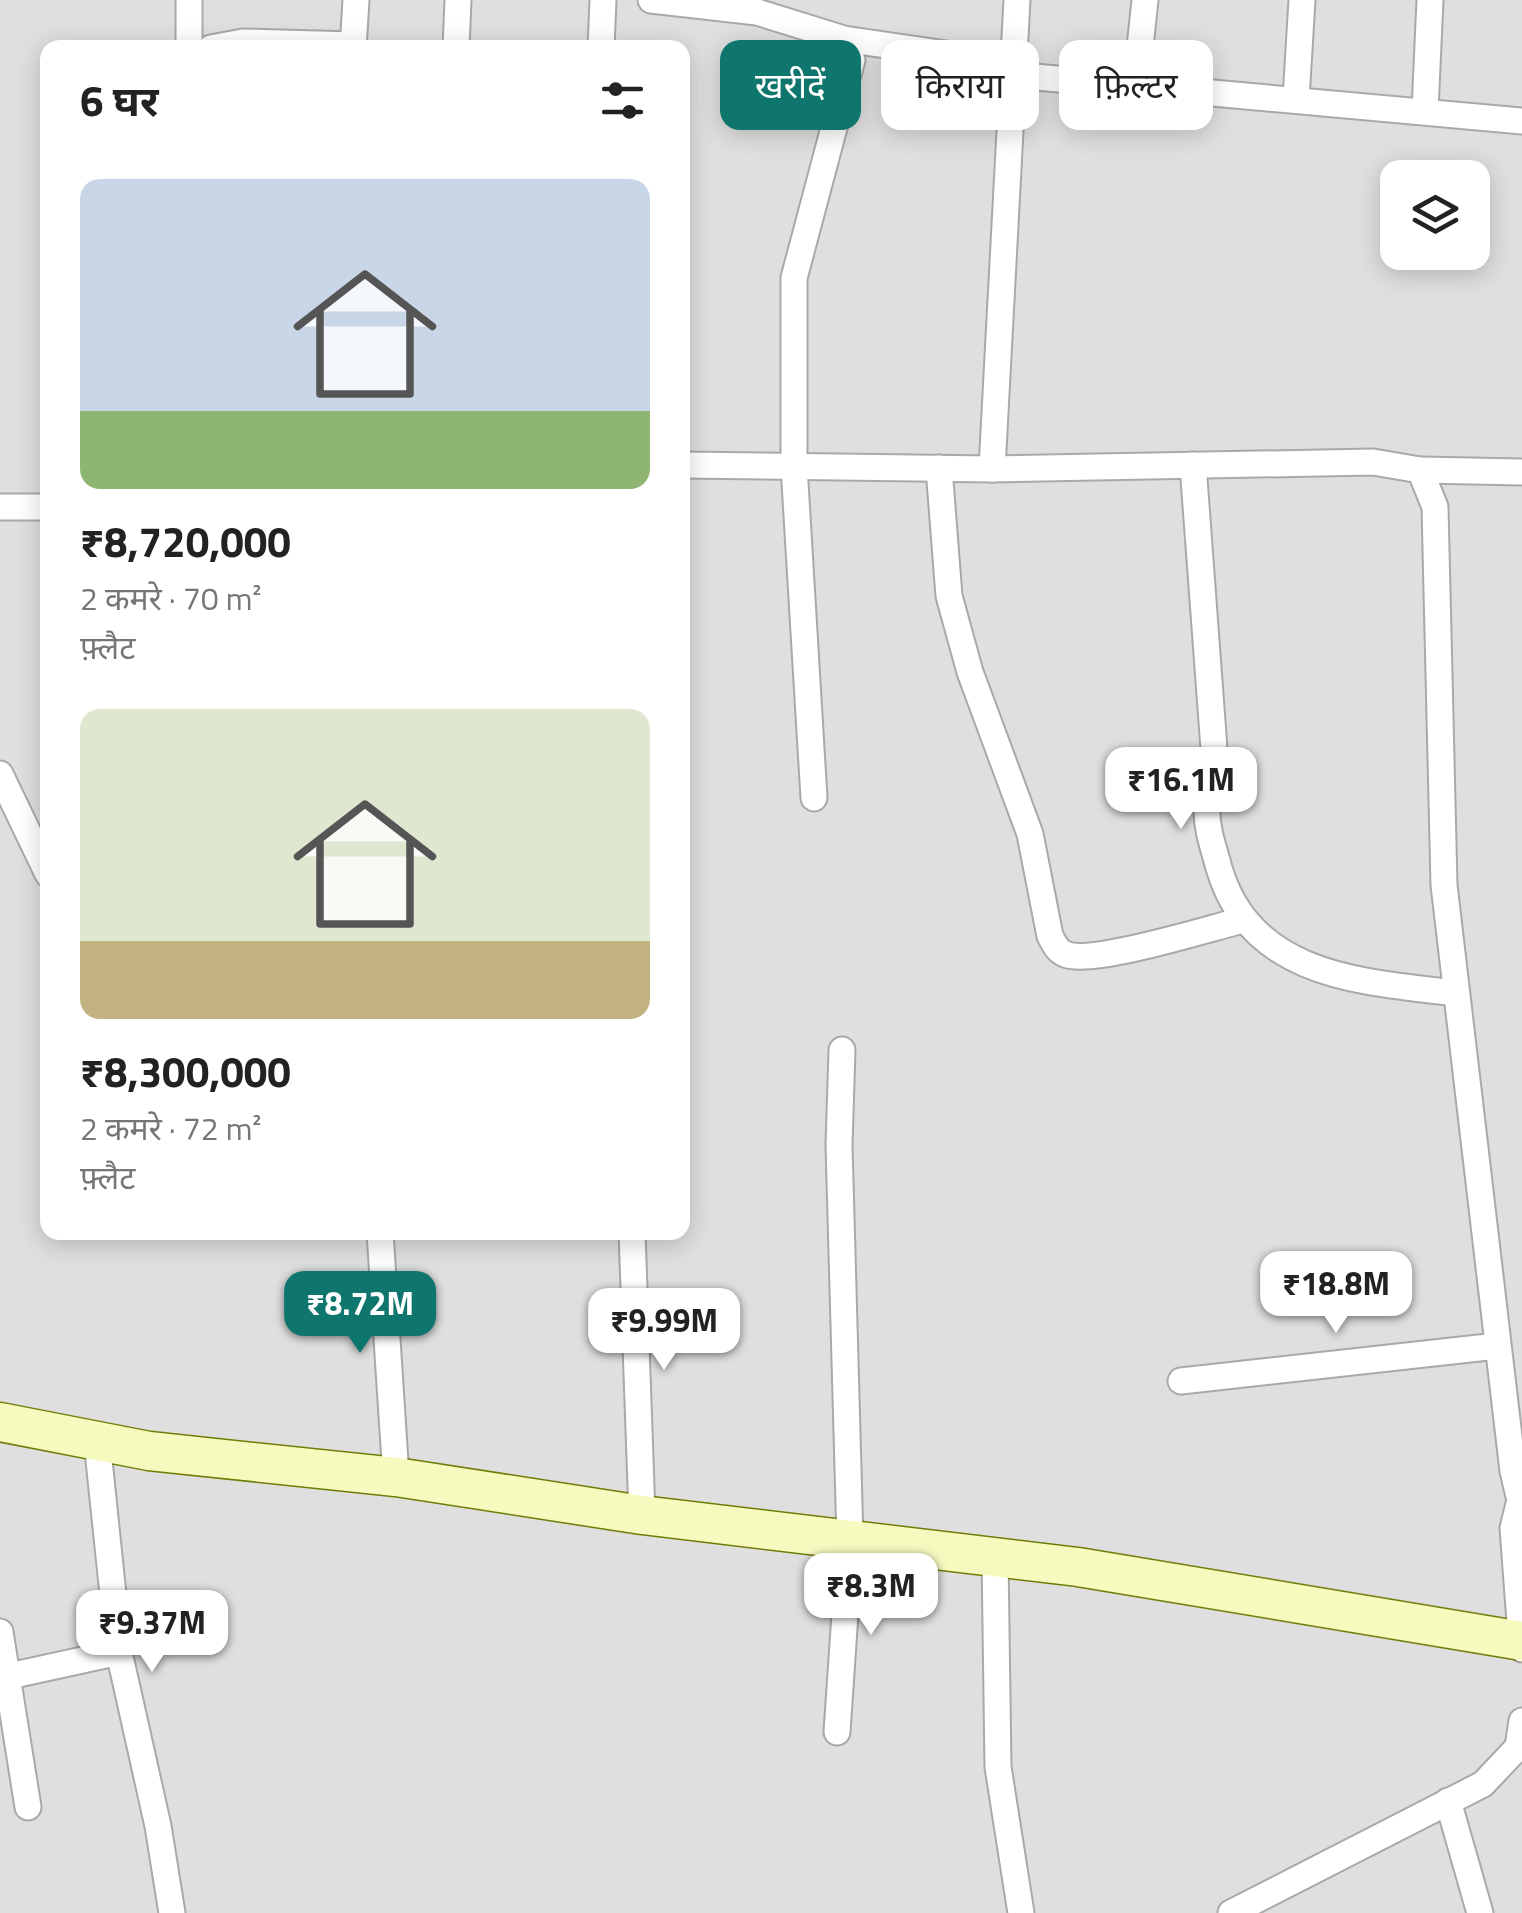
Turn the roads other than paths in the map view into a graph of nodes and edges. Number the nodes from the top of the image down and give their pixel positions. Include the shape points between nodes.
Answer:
1 (188, 0) edge
2 (356, 0) edge
3 (458, 0) edge
4 (603, 0) edge
5 (651, 0) edge
6 (1017, 0) edge
7 (1144, 0) edge
8 (1302, 0) edge
9 (1430, 0) edge
10 (189, 40) edge
11 (354, 40) edge
12 (456, 40) edge
13 (602, 40) edge
14 (1015, 40) edge
15 (1140, 40) edge
16 (881, 44) edge
17 (1213, 92) edge
18 (1296, 99) junction
19 (1424, 112) junction
20 (1522, 122) edge
21 (833, 130) edge
22 (1010, 130) edge
23 (690, 465) edge
24 (1192, 465) junction
25 (794, 466) junction
26 (939, 468) junction
27 (992, 469) junction
28 (1420, 470) junction
29 (1522, 472) edge
30 (0, 507) edge
31 (40, 507) edge
32 (0, 774) edge
33 (814, 798) dead end
34 (40, 857) edge
35 (1244, 920) junction
36 (1456, 993) junction
37 (842, 1050) dead end
38 (381, 1240) edge
39 (632, 1240) edge
40 (1497, 1346) junction
41 (1181, 1382) dead end
42 (0, 1422) edge
43 (97, 1441) junction
44 (396, 1477) junction
45 (1521, 1506) edge
46 (642, 1516) junction
47 (850, 1540) junction
48 (995, 1557) junction
49 (0, 1632) edge
50 (1522, 1644) edge
51 (119, 1652) junction
52 (4, 1677) edge
53 (1522, 1722) edge
54 (837, 1732) dead end
55 (1448, 1802) junction
56 (28, 1807) dead end
57 (172, 1913) edge
58 (1021, 1913) edge
59 (1230, 1913) edge
60 (1480, 1913) edge

1 - 10 street
2 - 11 street
3 - 12 street
4 - 13 street
5 - 16 street via 757,12
6 - 14 street
7 - 15 street
8 - 18 street
9 - 19 street
17 - 18 street
18 - 19 street
19 - 20 street
21 - 25 street via 794,278
22 - 27 street
23 - 25 street
24 - 27 street
24 - 28 street via 1373,462
24 - 35 street via 1215,762 1209,833 1225,888
25 - 26 street
25 - 33 street
26 - 27 street
26 - 35 street via 949,596 1030,834 1057,949 1068,956 1099,956
28 - 29 street
28 - 36 street via 1435,507 1444,884
30 - 31 street
32 - 34 street
35 - 36 street via 1285,954 1339,979
36 - 40 street
37 - 47 street
38 - 44 street
39 - 46 street
40 - 41 street
40 - 45 street
42 - 43 street
43 - 44 street
43 - 51 street
44 - 46 street
45 - 50 street via 1512,1528
46 - 47 street
47 - 48 street
47 - 54 street
48 - 50 street
48 - 58 street via 998,1767
49 - 52 street
51 - 52 street
51 - 57 street
52 - 56 street
53 - 55 street via 1518,1747 1483,1784
55 - 59 street
55 - 60 street

